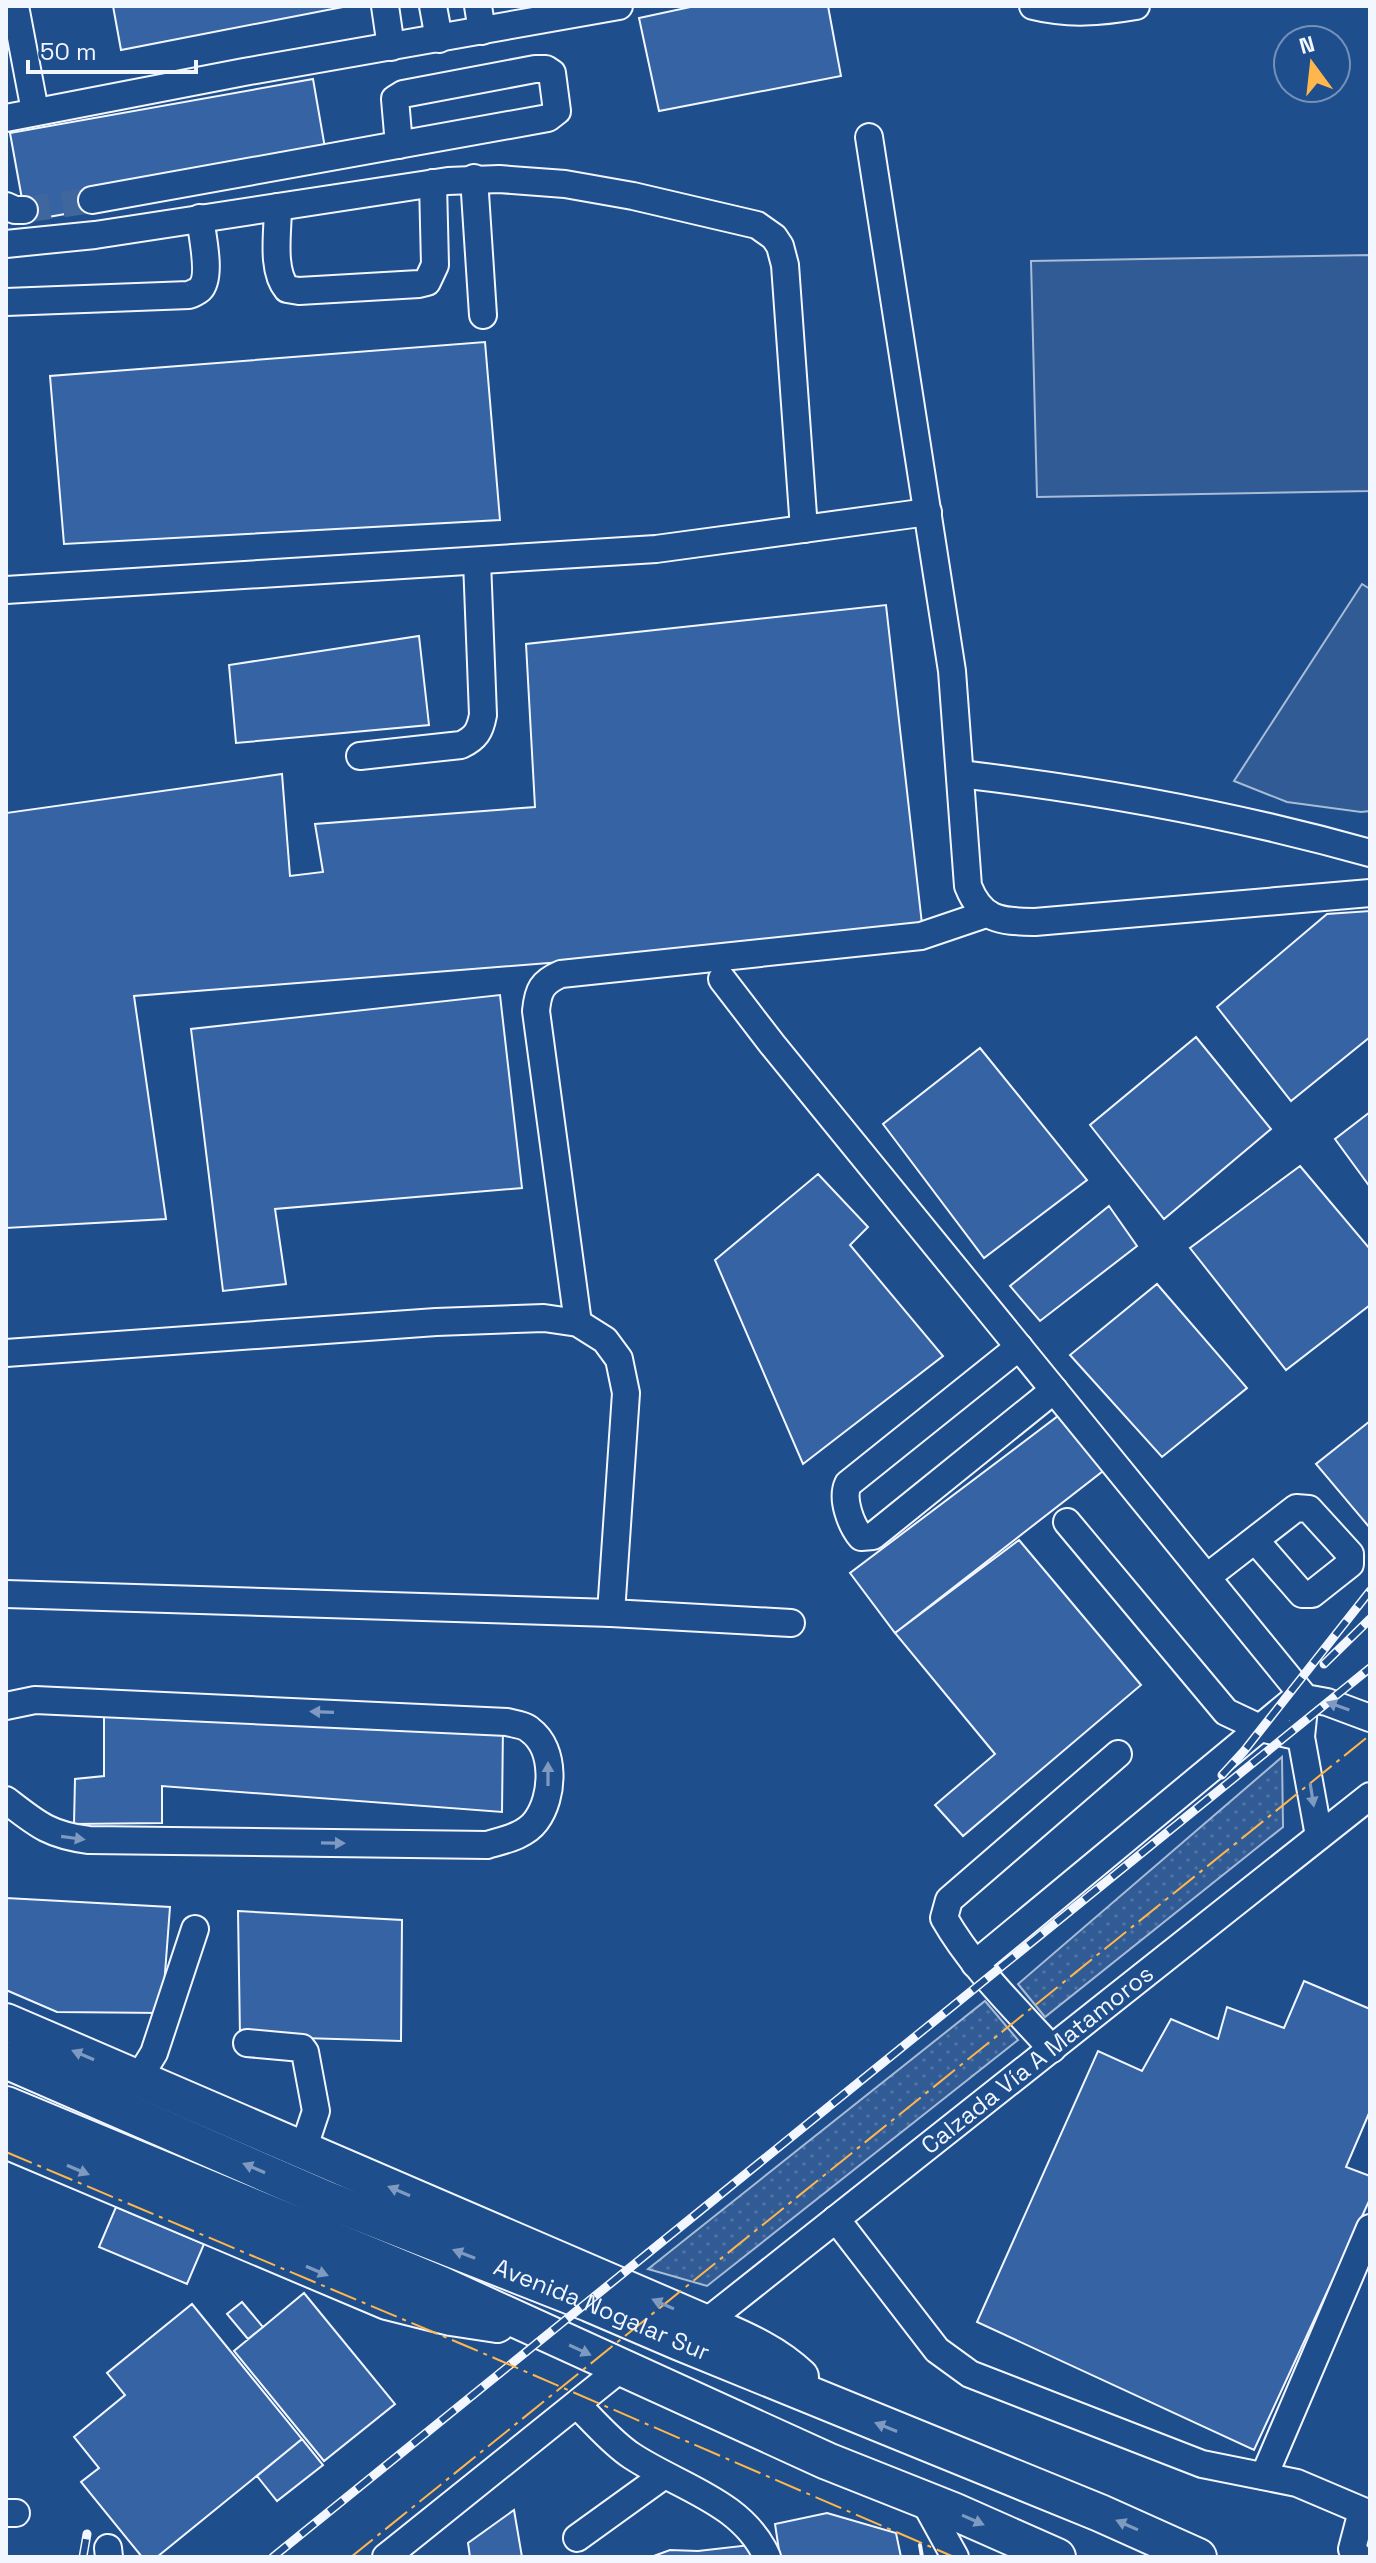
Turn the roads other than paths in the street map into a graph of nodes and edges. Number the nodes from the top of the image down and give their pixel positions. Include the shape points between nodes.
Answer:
1 (15, 6) edge
2 (385, 6) edge
3 (433, 6) edge
4 (619, 6) edge
5 (1033, 6) edge
6 (1136, 6) edge
7 (480, 19) edge
8 (439, 39) junction
9 (391, 47) junction
10 (35, 111) junction
11 (6, 118) edge
12 (869, 137) dead end
13 (399, 145) junction
14 (474, 178) junction
15 (433, 183) junction
16 (92, 200) tunnel mouth
17 (278, 207) junction
18 (200, 218) junction
19 (6, 244) edge
20 (6, 302) edge
21 (483, 315) dead end
22 (928, 512) junction
23 (804, 529) junction
24 (477, 561) junction
25 (6, 590) edge
26 (360, 756) dead end
27 (960, 774) junction
28 (1370, 853) edge
29 (1370, 893) edge
30 (986, 914) junction
31 (722, 979) dead end
32 (578, 1323) junction
33 (1019, 1347) junction
34 (6, 1353) edge
35 (1054, 1390) junction
36 (1067, 1522) dead end
37 (1255, 1540) dead end
38 (1207, 1577) junction
39 (6, 1594) edge
40 (611, 1613) junction
41 (791, 1623) dead end
42 (1303, 1696) junction
43 (6, 1706) edge
44 (1370, 1718) edge
45 (1260, 1728) junction
46 (1301, 1737) junction
47 (1118, 1754) dead end
48 (1370, 1796) edge
49 (6, 1800) edge
50 (1319, 1836) junction
51 (195, 1929) dead end
52 (975, 1964) junction
53 (6, 2022) edge
54 (247, 2043) dead end
55 (1052, 2049) junction
56 (6, 2060) edge
57 (138, 2079) junction
58 (6, 2105) edge
59 (6, 2140) edge
60 (303, 2150) junction
61 (836, 2219) junction
62 (1370, 2228) edge
63 (705, 2323) junction
64 (534, 2328) junction
65 (620, 2369) junction
66 (824, 2401) junction
67 (578, 2406) junction
68 (663, 2476) junction
69 (1264, 2476) junction
70 (923, 2499) junction
71 (1366, 2513) edge
72 (577, 2538) dead end
73 (386, 2557) edge
74 (767, 2557) edge
75 (955, 2557) edge
76 (1057, 2557) edge
77 (1198, 2557) edge
78 (1359, 2557) edge

1 - 10 street
2 - 9 street
3 - 8 street
4 - 7 street
5 - 6 street via 1059,12
7 - 8 street
8 - 9 street
9 - 10 street
10 - 11 street
12 - 22 street
13 - 13 street via 548,118 557,111 552,73 535,69 403,94 394,107
13 - 16 street
14 - 15 street
14 - 21 street
14 - 23 street via 565,184 633,196 757,225 774,237 785,265
15 - 17 street
15 - 17 street via 435,265 427,282 419,284 287,289 278,270
17 - 18 street
18 - 19 street
18 - 20 street via 205,281 189,295
22 - 23 street
22 - 27 street via 952,671
23 - 24 street via 656,549
24 - 25 street
24 - 26 street via 480,730 461,745
27 - 28 street via 1168,805
27 - 30 street via 968,886
29 - 30 street via 1035,922 1004,921
30 - 32 street via 921,936 561,974 544,981 536,1011
31 - 33 street
32 - 34 street via 544,1318 436,1322
32 - 40 street via 605,1340 619,1359 626,1393
33 - 35 street
33 - 35 street via 848,1484 845,1499 856,1531 861,1537 873,1536
35 - 38 street
36 - 45 street via 1226,1712
37 - 38 street
38 - 42 street
39 - 40 street
40 - 41 street
44 -> 42 street
42 - 45 street
42 - 46 street
49 -> 43 street via 59,1836 89,1840 487,1845 514,1838 535,1822 549,1784 543,1744 529,1728 507,1722 35,1700
45 - 46 street
45 - 52 street
46 -> 50 street
47 - 52 street via 949,1900 944,1918
48 - 50 street, Calzada Vía A Matamoros
50 - 55 street, Calzada Vía A Matamoros
51 - 57 street via 154,2053
52 - 55 street
57 -> 53 highway
54 - 60 street via 305,2052 316,2111
55 - 61 street, Calzada Vía A Matamoros
66 -> 56 highway, Avenida Nogalar Sur via 325,2199
57 - 60 highway
58 - 64 highway, Avenida Nogalar Sur
59 -> 64 highway via 387,2301 451,2317
63 -> 60 highway
61 - 63 street, Calzada Vía A Matamoros
61 - 69 street via 937,2350 970,2374 1202,2464
62 - 69 street
63 - 66 highway via 784,2362
64 -> 65 highway, Avenida Nogalar Sur
65 - 67 street
65 - 70 highway, Avenida Nogalar Sur
77 -> 66 highway, Avenida Nogalar Sur
67 - 68 street via 630,2455
67 - 73 street
68 - 72 street
68 - 74 street via 731,2511
69 - 71 street via 1297,2483
70 - 75 street
70 -> 76 highway, Avenida Nogalar Sur
71 - 78 street via 1352,2549

